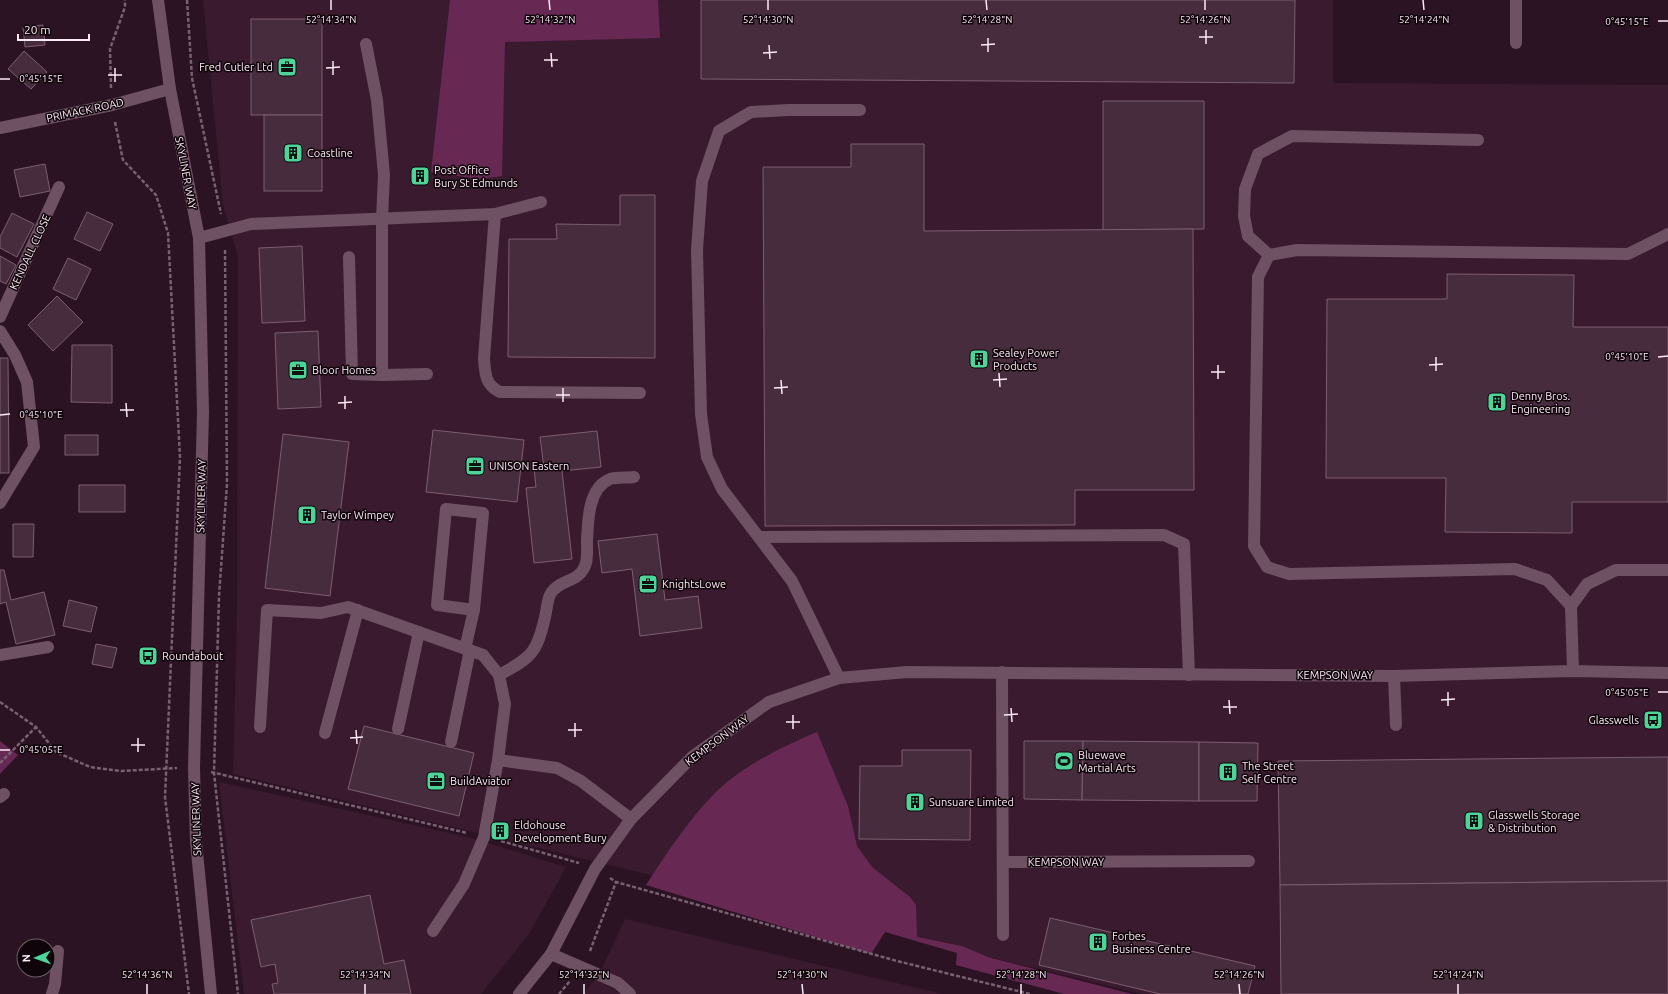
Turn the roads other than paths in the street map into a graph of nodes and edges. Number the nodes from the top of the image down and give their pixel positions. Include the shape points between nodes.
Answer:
1 (158, 0) edge
2 (1516, 0) edge
3 (1516, 43) dead end
4 (366, 44) dead end
5 (170, 89) junction
6 (860, 110) dead end
7 (0, 128) edge
8 (1478, 140) dead end
9 (60, 187) dead end
10 (541, 202) dead end
11 (496, 214) junction
12 (382, 219) junction
13 (1668, 234) edge
14 (199, 238) junction
15 (1269, 255) junction
16 (349, 257) dead end
17 (0, 317) edge
18 (0, 331) edge
19 (427, 374) dead end
20 (382, 375) junction
21 (640, 393) dead end
22 (634, 477) dead end
23 (0, 503) edge
24 (760, 537) junction
25 (1668, 570) edge
26 (1571, 606) junction
27 (353, 609) junction
28 (474, 610) junction
29 (419, 632) junction
30 (48, 647) dead end
31 (467, 650) junction
32 (0, 655) edge
33 (1573, 671) junction
34 (1002, 672) junction
35 (1668, 673) edge
36 (499, 675) junction
37 (1189, 675) junction
38 (1394, 676) junction
39 (839, 678) junction
40 (1396, 725) dead end
41 (260, 726) dead end
42 (398, 729) dead end
43 (325, 733) dead end
44 (451, 742) dead end
45 (498, 760) junction
46 (632, 819) junction
47 (1249, 861) dead end
48 (1004, 862) junction
49 (433, 931) dead end
50 (1003, 935) dead end
51 (58, 951) dead end
52 (551, 954) junction
53 (52, 994) edge
54 (211, 994) edge
55 (519, 994) edge
56 (630, 994) edge

1 - 5 street, SKYLINER WAY
2 - 3 street
4 - 12 street via 377,100 384,175
5 - 7 street, PRIMACK ROAD via 112,105
5 - 14 street, SKYLINER WAY
6 - 24 street via 751,112 719,131 702,181 697,250 698,312 701,414 707,457 722,489
8 - 15 street via 1292,136 1258,154 1246,189 1244,216 1248,236
9 - 17 street, KENDALL CLOSE
10 - 11 street
11 - 12 street
11 - 21 street via 484,358 485,376 491,388 500,392
12 - 14 street via 251,224
12 - 20 street
13 - 15 street via 1628,254 1297,250
14 - 54 street, SKYLINER WAY via 203,412 194,768 196,842
15 - 26 street via 1258,277 1254,546 1266,567 1289,574 1515,569 1548,580
16 - 20 street via 352,374
18 - 23 street via 15,355 27,382 34,447
19 - 20 street
22 - 36 street via 610,479 597,488 588,525 586,563 581,574 555,588 550,595 542,633 535,650 524,662
24 - 37 street via 1164,535 1184,544
24 - 39 street via 792,581
25 - 26 street via 1616,570 1586,584
26 - 33 street
27 - 29 street
27 - 41 street via 321,613 267,610
27 - 43 street
28 - 28 street via 483,513 446,509 437,605
28 - 31 street
29 - 31 street
29 - 42 street
30 - 32 street
31 - 36 street via 483,655
31 - 44 street
33 - 35 street, KEMPSON WAY
33 - 38 street, KEMPSON WAY
34 - 37 street, KEMPSON WAY
34 - 39 street, KEMPSON WAY via 907,672
34 - 48 street
36 - 45 street via 505,704
37 - 38 street, KEMPSON WAY
38 - 40 street
39 - 46 street, KEMPSON WAY via 769,702 692,757
45 - 46 street via 556,768 581,781
45 - 49 street via 484,837 464,884
46 - 52 street, KEMPSON WAY via 595,869
47 - 48 street, KEMPSON WAY
48 - 50 street
51 - 53 street via 56,984
52 - 55 street, KEMPSON WAY
52 - 56 street via 618,983

